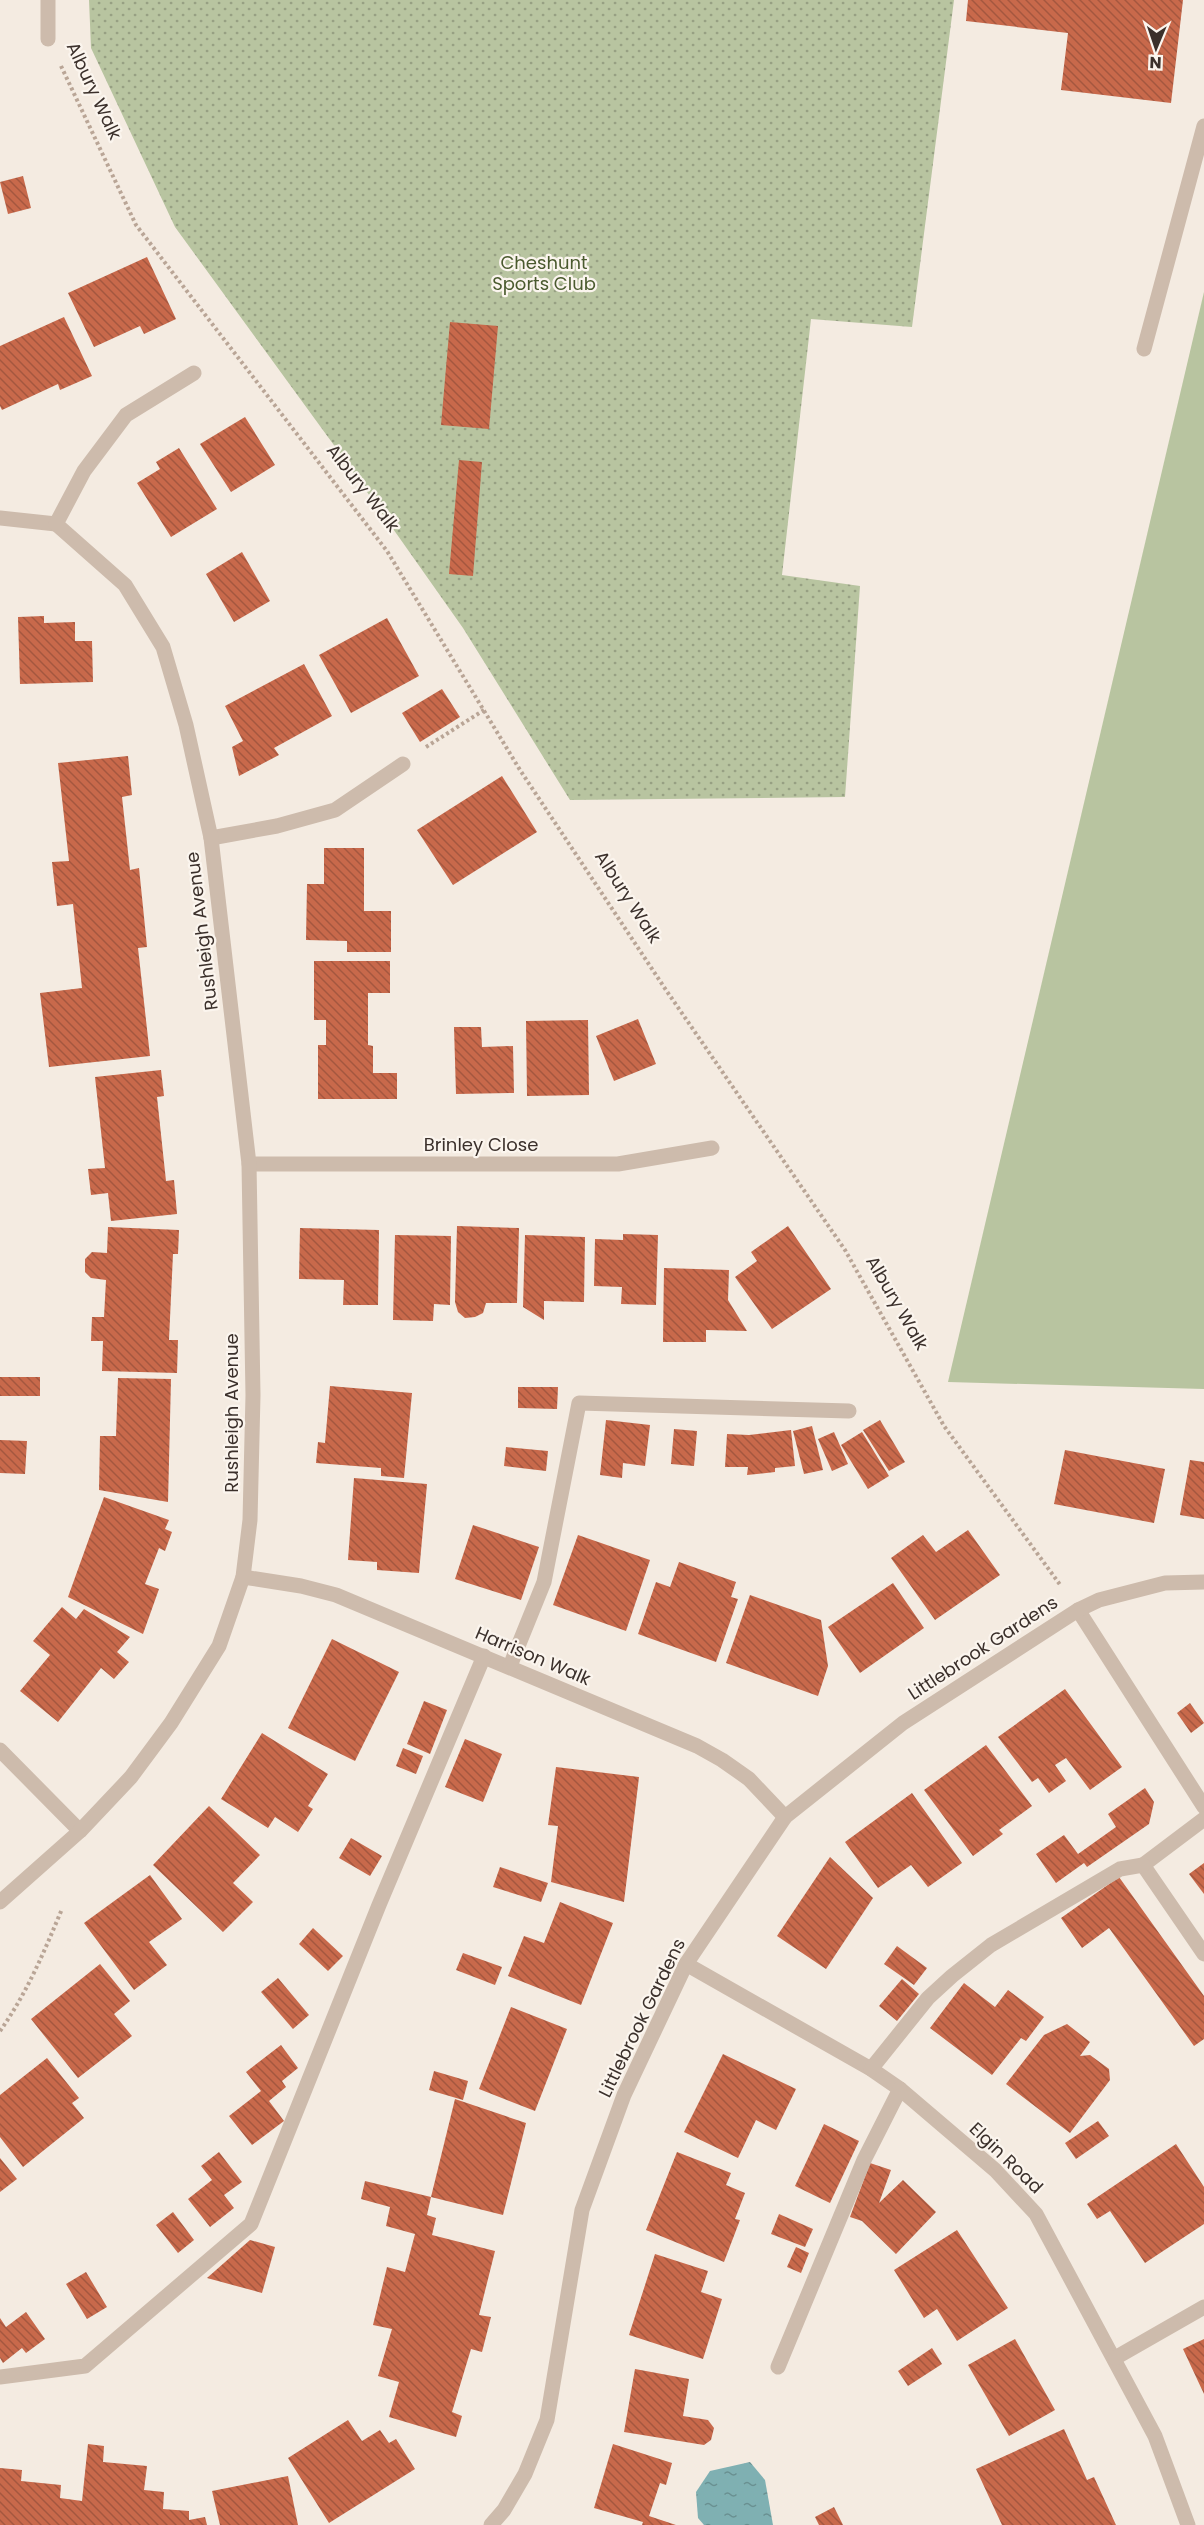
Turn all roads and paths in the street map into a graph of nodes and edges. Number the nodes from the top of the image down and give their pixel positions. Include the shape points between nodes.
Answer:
1 (48, 0) edge
2 (48, 39) joint
3 (1204, 126) edge
4 (1144, 349) dead end
5 (194, 373) dead end
6 (0, 518) edge
7 (56, 524) junction
8 (484, 710) junction
9 (403, 764) joint
10 (211, 838) junction
11 (712, 1148) dead end
12 (249, 1164) junction
13 (849, 1411) dead end
14 (243, 1577) junction
15 (1204, 1582) edge
16 (1078, 1610) junction
17 (484, 1656) junction
18 (510, 1666) junction
19 (0, 1750) edge
20 (1204, 1807) edge
21 (785, 1817) junction
22 (1204, 1819) edge
23 (80, 1830) junction
24 (1143, 1865) junction
25 (0, 1902) edge
26 (62, 1909) dead end
27 (1204, 1954) edge
28 (686, 1964) junction
29 (0, 2031) edge
30 (872, 2069) junction
31 (900, 2089) junction
32 (1204, 2307) edge
33 (1115, 2358) junction
34 (778, 2367) dead end
35 (0, 2377) edge
36 (491, 2525) edge
37 (1188, 2525) edge

1 - 2 street, Albury Walk
2 - 8 path, Albury Walk via 136,225 387,551
3 - 4 street
5 - 7 street via 126,415 84,471
6 - 7 street
7 - 10 street, Rushleigh Avenue via 125,585 163,647 186,725
8 - 9 path
8 - 16 path, Albury Walk via 666,990 845,1250 944,1426
9 - 10 street, Rushleigh Avenue via 335,810
10 - 12 street, Rushleigh Avenue
11 - 12 street, Brinley Close via 618,1164
12 - 14 street, Rushleigh Avenue via 253,1395 250,1520
13 - 18 street via 579,1403 544,1582
14 - 17 street, Harrison Walk via 336,1596
14 - 23 street, Rushleigh Avenue via 219,1647 171,1723 131,1777
15 - 16 street, Littlebrook Gardens via 1165,1582 1099,1600
16 - 20 street
16 - 21 street, Littlebrook Gardens via 903,1723
17 - 18 street, Harrison Walk
17 - 35 street via 251,2224 85,2366
18 - 21 street, Harrison Walk via 697,1746 749,1779
19 - 23 street
21 - 28 street, Littlebrook Gardens
22 - 24 street
23 - 25 street, Rushleigh Avenue
24 - 27 street
24 - 30 street via 1120,1869 991,1945 928,1998
26 - 29 path via 38,1968
28 - 30 street, Elgin Road
28 - 36 street, Littlebrook Gardens via 624,2095 582,2210 545,2428 525,2474
30 - 31 street, Elgin Road
31 - 33 street, Elgin Road via 995,2170 1036,2214
31 - 34 street via 864,2160
32 - 33 street
33 - 37 street, Elgin Road via 1155,2436

